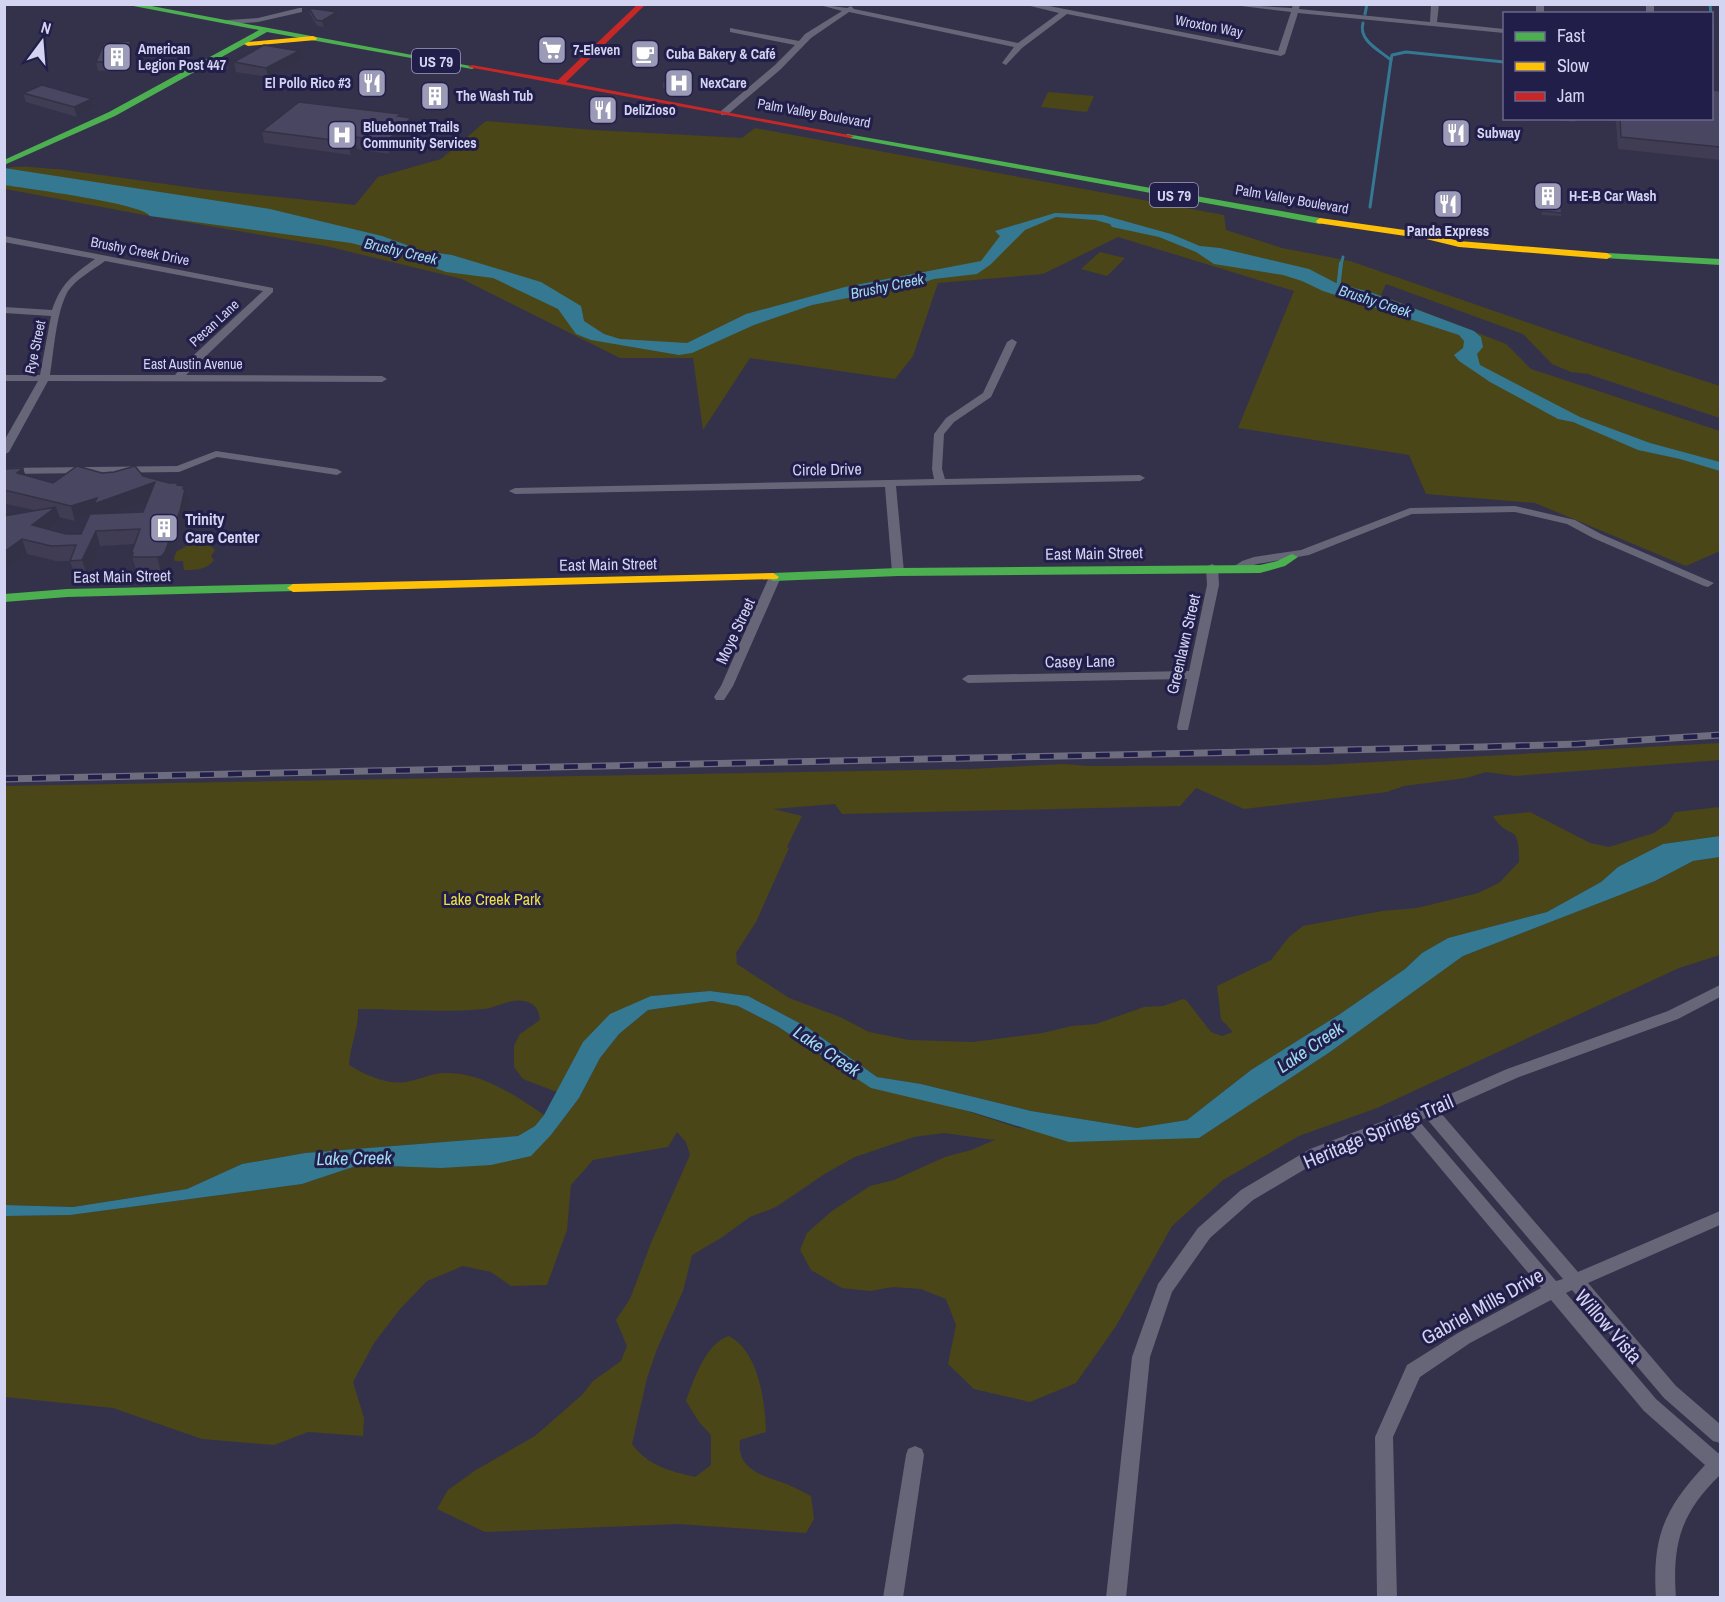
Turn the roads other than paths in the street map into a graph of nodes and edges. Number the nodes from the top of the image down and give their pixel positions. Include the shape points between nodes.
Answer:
1 (126, 4) edge
2 (643, 4) edge
3 (819, 4) edge
4 (856, 4) edge
5 (1025, 4) edge
6 (1228, 4) edge
7 (1435, 4) edge
8 (302, 7) edge
9 (1295, 8) edge
10 (847, 10) junction
11 (1065, 12) junction
12 (225, 22) junction
13 (1433, 25) junction
14 (265, 30) junction
15 (733, 30) dead end
16 (1503, 31) edge
17 (313, 38) junction
18 (800, 44) junction
19 (1019, 46) junction
20 (234, 48) junction
21 (1006, 63) dead end
22 (560, 83) junction
23 (724, 113) junction
24 (8, 162) edge
25 (1426, 236) junction
26 (4, 239) edge
27 (1720, 251) edge
28 (104, 258) junction
29 (1714, 262) edge
30 (270, 290) joint
31 (4, 310) edge
32 (56, 312) junction
33 (1011, 342) dead end
34 (45, 377) junction
35 (179, 377) junction
36 (4, 378) edge
37 (382, 379) dead end
38 (4, 452) edge
39 (4, 471) edge
40 (337, 472) dead end
41 (1140, 478) dead end
42 (940, 483) junction
43 (890, 484) junction
44 (515, 491) dead end
45 (1292, 557) joint
46 (1212, 567) junction
47 (898, 572) junction
48 (775, 577) junction
49 (1708, 583) dead end
50 (4, 598) edge
51 (1193, 675) junction
52 (968, 679) dead end
53 (720, 697) dead end
54 (1183, 727) dead end
55 (1720, 991) edge
56 (1429, 1110) junction
57 (1408, 1119) junction
58 (1720, 1218) edge
59 (1574, 1281) junction
60 (1552, 1291) junction
61 (1720, 1435) edge
62 (915, 1455) dead end
63 (1720, 1464) edge
64 (893, 1598) edge
65 (1116, 1598) edge
66 (1387, 1598) edge
67 (1666, 1598) edge

1 - 12 main road, Palm Valley Boulevard / US 79
2 - 22 main road
3 - 10 street
4 - 10 street
5 - 11 street, Wroxton Way
6 - 9 street
7 - 13 street
8 - 12 street via 258,20
8 - 14 street
9 - 11 street, Wroxton Way via 1281,54
9 - 13 street
10 - 18 street
10 - 19 street
11 - 19 street
12 - 14 main road, Palm Valley Boulevard / US 79
13 - 16 street
14 - 17 main road, Palm Valley Boulevard / US 79
14 - 20 main road
15 - 18 street
17 - 20 main road
17 - 22 main road, Palm Valley Boulevard / US 79
18 - 23 street
19 - 21 street
20 - 24 main road via 120,109
22 - 23 main road, Palm Valley Boulevard / US 79
23 - 25 main road, Palm Valley Boulevard / US 79 via 1302,218
25 - 27 main road, Palm Valley Boulevard / US 79
25 - 29 main road, Palm Valley Boulevard / US 79 via 1502,249
26 - 28 street, Brushy Creek Drive
27 - 29 main road via 1711,255
28 - 30 street, Brushy Creek Drive
28 - 32 street, Rye Street via 70,282
30 - 35 street, Pecan Lane
31 - 32 street
32 - 34 street, Rye Street
33 - 42 street via 987,395 950,420 939,434
34 - 35 street, East Austin Avenue
34 - 36 street, East Austin Avenue
34 - 38 street, Rye Street
35 - 37 street, East Austin Avenue
39 - 40 street via 179,469 216,454
41 - 42 street, Circle Drive
42 - 43 street, Circle Drive
43 - 44 street, Circle Drive
43 - 47 street
45 - 46 main road, East Main Street via 1280,565 1261,569
45 - 49 street via 1410,511 1515,509 1597,536
46 - 47 main road, East Main Street
46 - 51 street, Greenlawn Street via 1213,585
47 - 48 main road, East Main Street
48 - 50 main road, East Main Street via 67,593
48 - 53 street, Moye Street
51 - 52 street, Casey Lane
51 - 54 street, Greenlawn Street
55 - 56 street, Heritage Springs Trail via 1672,1015 1513,1073
56 - 57 street, Heritage Springs Trail
56 - 59 street, Willow Vista
57 - 60 street, Willow Vista
57 - 65 street, Heritage Springs Trail via 1316,1154 1247,1195 1204,1233 1164,1288 1141,1358
58 - 59 street, Gabriel Mills Drive
59 - 60 street, Gabriel Mills Drive
59 - 61 street, Willow Vista via 1670,1392
60 - 63 street, Willow Vista via 1650,1405
60 - 66 street, Gabriel Mills Drive via 1464,1338 1413,1371 1384,1437
62 - 64 street
63 - 67 street via 1681,1506 1667,1554

